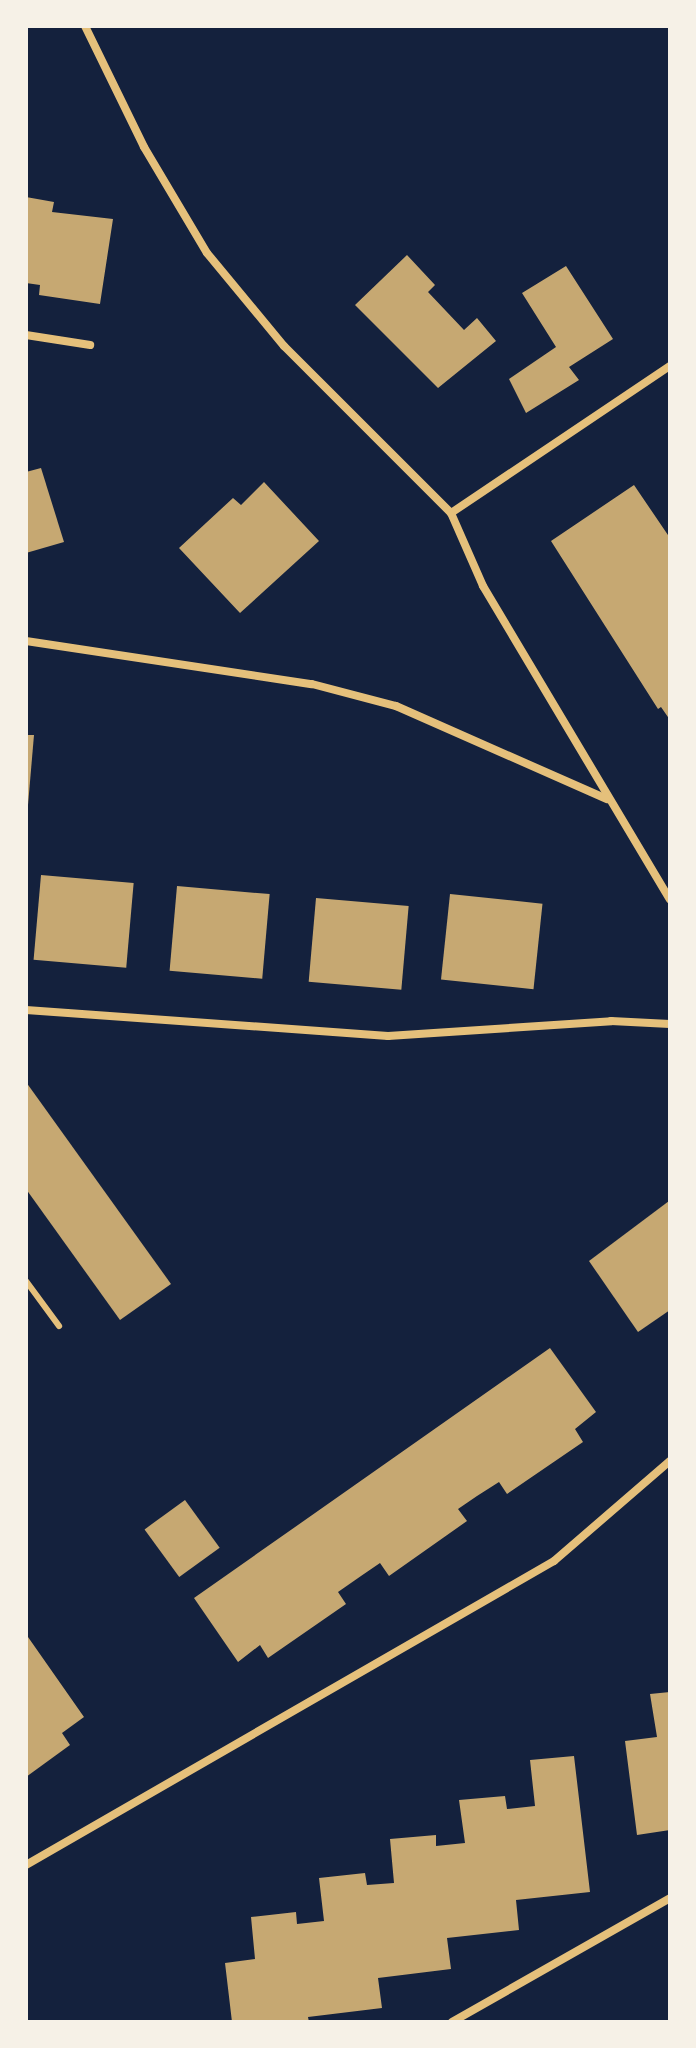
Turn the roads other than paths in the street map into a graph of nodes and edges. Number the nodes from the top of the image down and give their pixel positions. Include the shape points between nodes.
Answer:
1 (85, 26) edge
2 (26, 335) edge
3 (90, 345) dead end
4 (670, 366) edge
5 (451, 513) junction
6 (26, 641) edge
7 (607, 799) junction
8 (670, 900) edge
9 (26, 1010) edge
10 (670, 1024) edge
11 (26, 1281) edge
12 (59, 1326) dead end
13 (670, 1461) edge
14 (26, 1865) edge
15 (670, 1898) edge
16 (452, 2022) edge

1 - 5 street via 144,147 207,253 284,346
2 - 3 street
4 - 5 street
5 - 7 street via 483,586
6 - 7 street via 312,684 396,706
7 - 8 street
9 - 10 street via 388,1036 611,1021
11 - 12 lane
13 - 14 street via 554,1561
15 - 16 street

